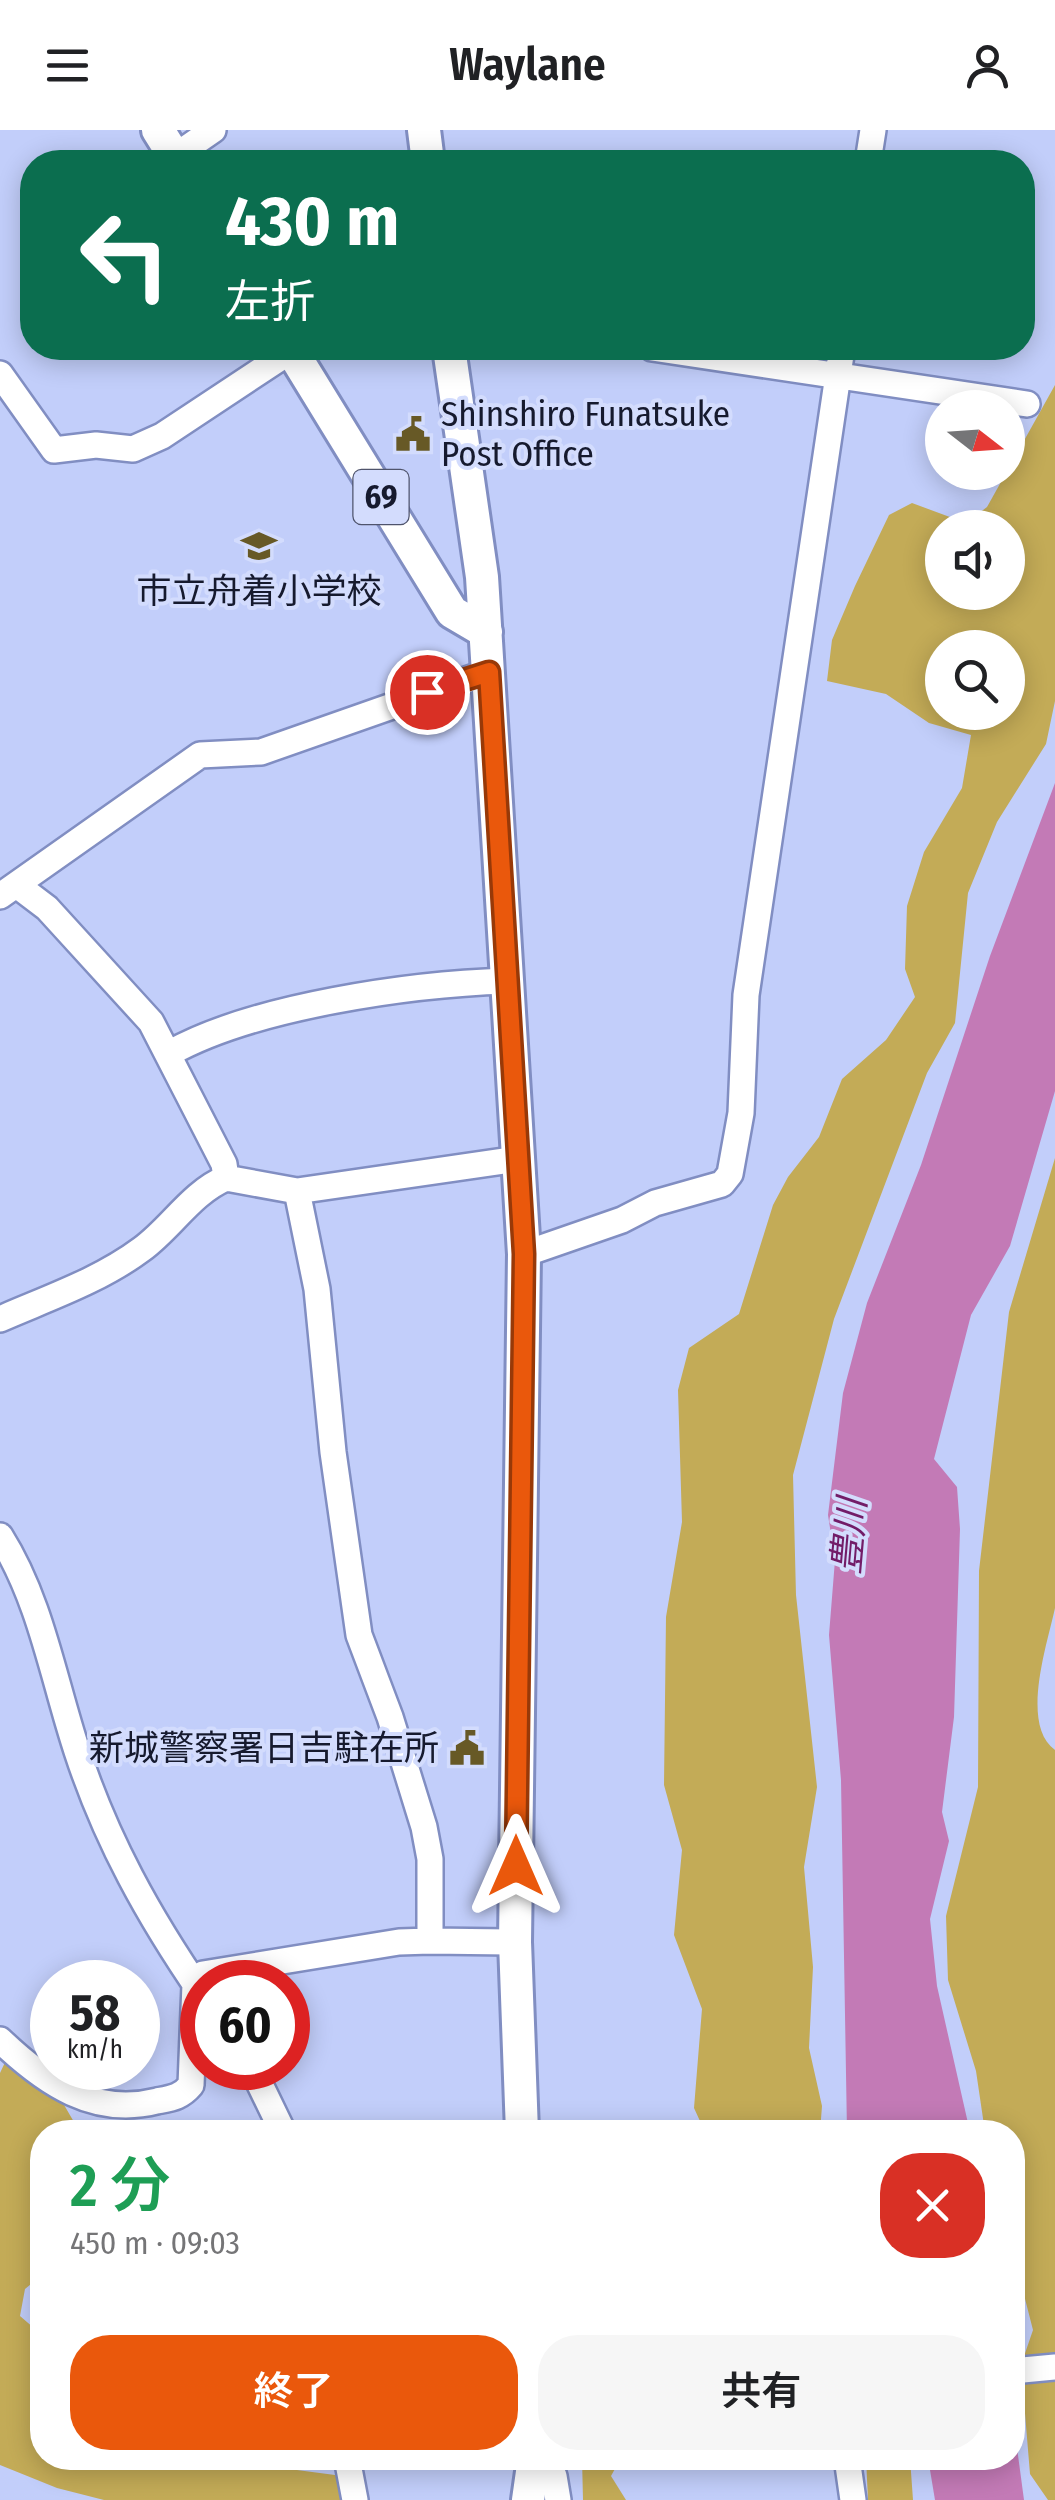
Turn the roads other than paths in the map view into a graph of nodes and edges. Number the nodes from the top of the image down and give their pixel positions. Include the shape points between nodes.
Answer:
1 (213, 130) edge
2 (170, 150) edge
3 (274, 360) edge
4 (299, 360) edge
5 (451, 360) edge
6 (738, 360) edge
7 (840, 360) edge
8 (0, 374) edge
9 (838, 374) junction
10 (1027, 404) dead end
11 (486, 632) junction
12 (489, 672) junction
13 (9, 891) edge
14 (507, 981) junction
15 (170, 1053) junction
16 (518, 1159) junction
17 (226, 1178) junction
18 (297, 1191) junction
19 (524, 1254) junction
20 (0, 1320) edge
21 (0, 1536) edge
22 (430, 1941) junction
23 (516, 1942) junction
24 (289, 1960) edge
25 (180, 1961) edge
26 (0, 2040) edge
27 (185, 2090) edge
28 (263, 2090) edge
29 (277, 2120) edge
30 (522, 2120) edge
31 (1055, 2367) edge
32 (1025, 2370) edge
33 (350, 2470) edge
34 (533, 2470) edge
35 (546, 2470) edge
36 (849, 2470) edge
37 (356, 2500) edge
38 (528, 2500) edge
39 (558, 2500) edge
40 (853, 2500) edge

1 - 2 street
3 - 8 street via 133,449 54,450
4 - 11 main road, 69 via 452,612
5 - 11 main road
6 - 9 street
7 - 9 street
9 - 10 street
9 - 19 street via 746,995 741,1113 730,1174 722,1184
11 - 12 main road
12 - 13 street via 261,752 200,756
12 - 14 main road
13 - 15 street via 47,908 117,982
14 - 15 street via 327,1004 210,1034
14 - 16 main road
15 - 17 street
16 - 18 street
16 - 19 main road
17 - 18 street
17 - 20 street via 106,1273
18 - 22 street via 316,1289 359,1635 424,1827
19 - 23 main road
21 - 25 street via 26,1577 109,1839
22 - 23 street
22 - 24 street
23 - 30 main road
26 - 27 street via 72,2096 104,2106 137,2106
28 - 29 street
31 - 32 street
33 - 37 street
34 - 38 main road
35 - 39 street via 554,2476
36 - 40 street

